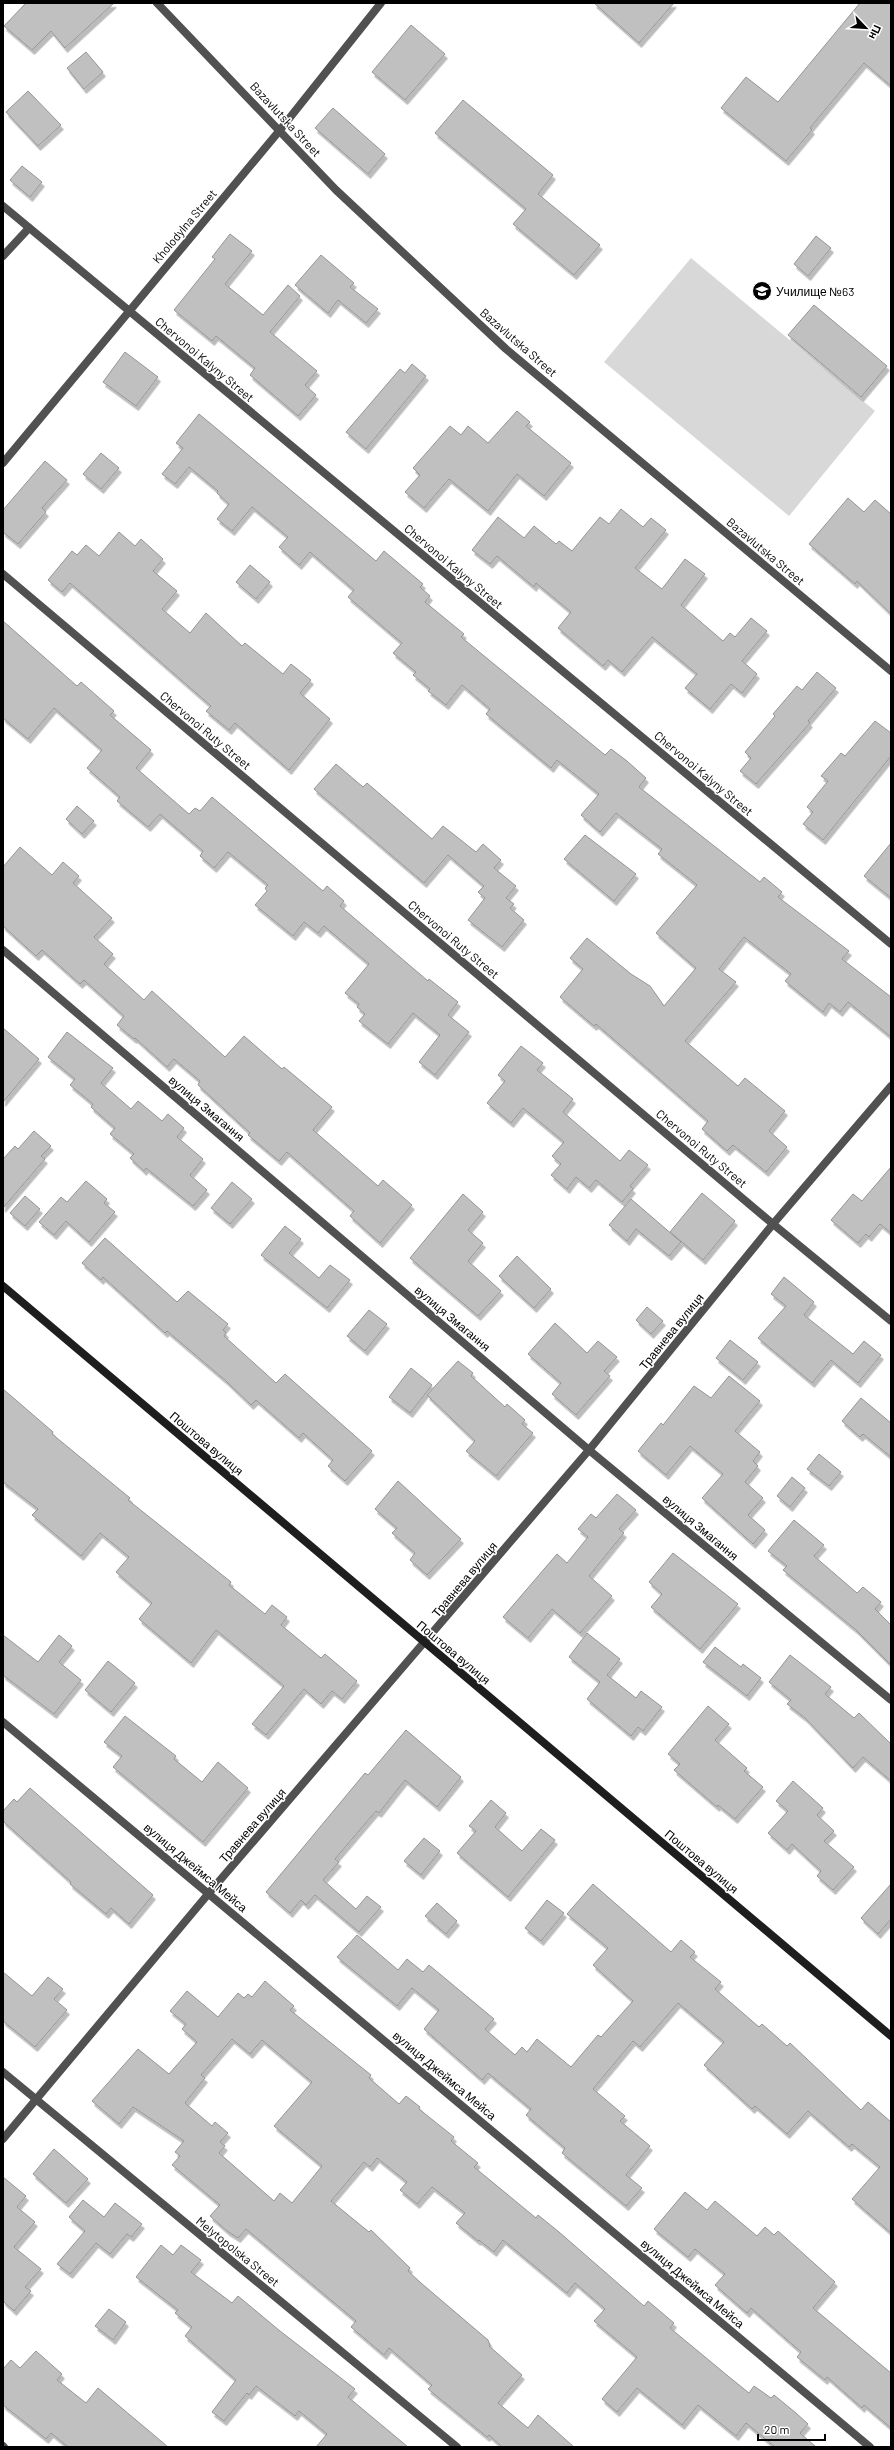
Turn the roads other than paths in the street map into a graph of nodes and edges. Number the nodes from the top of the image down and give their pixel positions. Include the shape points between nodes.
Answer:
1 (156, 3) edge
2 (381, 3) edge
3 (280, 130) junction
4 (3, 206) edge
5 (29, 228) junction
6 (3, 256) edge
7 (128, 311) junction
8 (3, 463) edge
9 (3, 574) edge
10 (891, 672) edge
11 (891, 944) edge
12 (3, 950) edge
13 (891, 1086) edge
14 (773, 1224) junction
15 (3, 1286) edge
16 (891, 1321) edge
17 (589, 1450) junction
18 (425, 1643) junction
19 (891, 1700) edge
20 (3, 1722) edge
21 (209, 1893) junction
22 (891, 2036) edge
23 (3, 2072) edge
24 (35, 2100) junction
25 (3, 2139) edge
26 (457, 2447) edge
27 (870, 2447) edge

1 - 3 street, Bazavlutska Street
2 - 3 street, Kholodylna Street
3 - 7 street, Kholodylna Street
3 - 10 street, Bazavlutska Street via 336,190 506,349
4 - 5 street, Chervonoi Kalyny Street
5 - 6 street
5 - 7 street, Chervonoi Kalyny Street
7 - 8 street, Kholodylna Street
7 - 11 street, Chervonoi Kalyny Street
9 - 14 street, Chervonoi Ruty Street
12 - 17 street, вулиця Змагання
13 - 14 street, Травнева вулиця
14 - 16 street, Chervonoi Ruty Street
14 - 17 street, Травнева вулиця
15 - 18 street, Поштова вулиця
17 - 18 street, Травнева вулиця
17 - 19 street, вулиця Змагання
18 - 21 street, Травнева вулиця
18 - 22 street, Поштова вулиця
20 - 21 street, вулиця Джеймса Мейса
21 - 24 street, Травнева вулиця
21 - 27 street, вулиця Джеймса Мейса
23 - 24 street, Melytopolska Street
24 - 25 street, Травнева вулиця
24 - 26 street, Melytopolska Street

